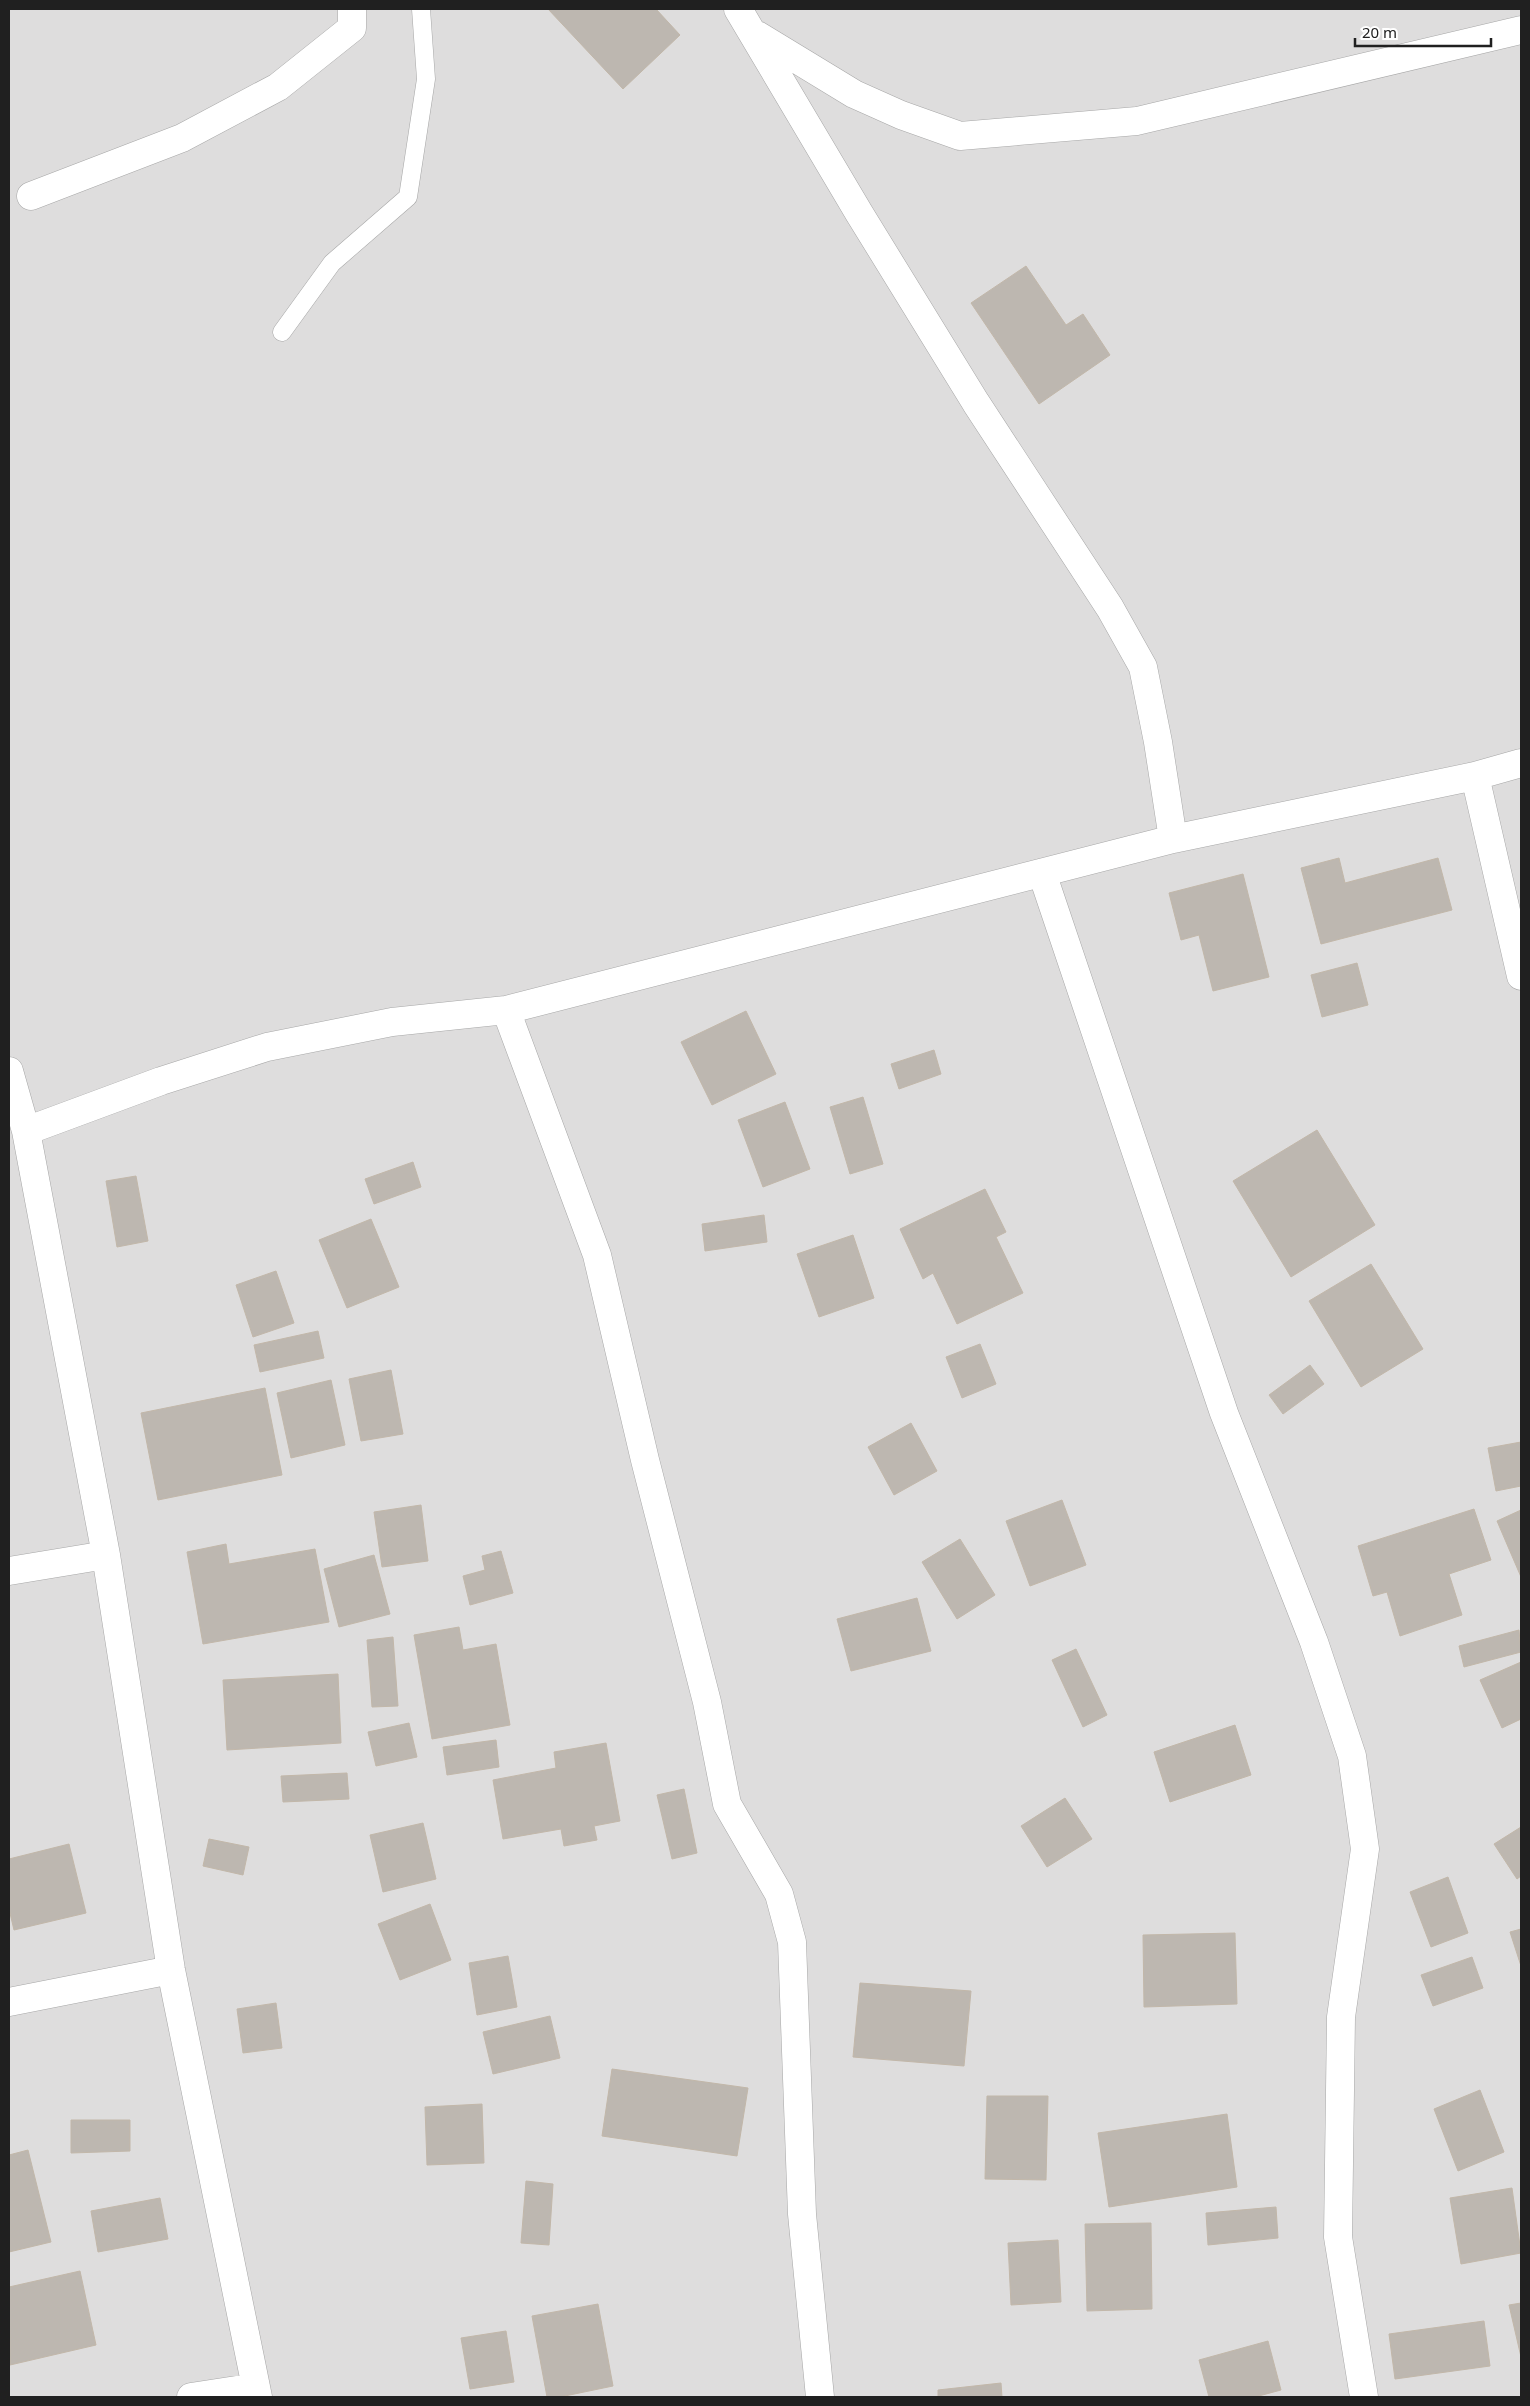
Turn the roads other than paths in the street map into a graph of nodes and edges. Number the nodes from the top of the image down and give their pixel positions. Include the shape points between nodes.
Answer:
1 (352, 9) edge
2 (421, 9) edge
3 (738, 9) edge
4 (1521, 30) edge
5 (754, 33) junction
6 (31, 196) dead end
7 (282, 332) dead end
8 (1521, 763) edge
9 (1475, 776) junction
10 (1173, 839) junction
11 (1042, 873) junction
12 (1521, 976) edge
13 (506, 1010) junction
14 (9, 1071) edge
15 (26, 1131) junction
16 (106, 1555) junction
17 (9, 1571) edge
18 (171, 1970) junction
19 (9, 2002) edge
20 (257, 2392) edge
21 (191, 2397) edge
22 (820, 2397) edge
23 (1364, 2397) edge

1 - 6 street via 352,28 278,87 182,138
2 - 7 lane via 426,79 408,197 332,263
3 - 5 street
4 - 5 street via 1136,121 960,136 854,94
5 - 10 street via 905,288 1110,608 1143,667
8 - 9 street
9 - 10 street
9 - 12 street
10 - 11 street
11 - 13 street
11 - 23 street via 1224,1414 1314,1642 1352,1756 1365,1849 1341,2017 1338,2237
13 - 15 street via 392,1022 268,1047 161,1081
13 - 22 street via 597,1256 707,1702 727,1804 778,1894 792,1942 802,2214
14 - 15 street
15 - 16 street
16 - 17 street
16 - 18 street
18 - 19 street
18 - 20 street
20 - 21 street

